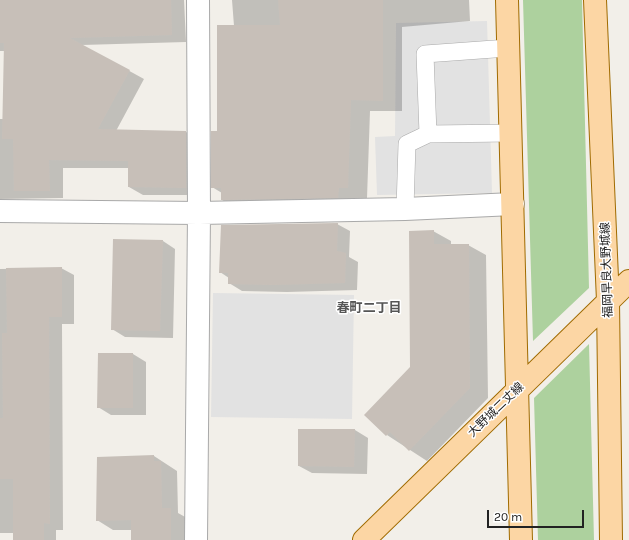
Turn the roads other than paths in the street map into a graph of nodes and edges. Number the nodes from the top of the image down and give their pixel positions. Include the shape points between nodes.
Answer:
1 (198, 0) edge
2 (507, 0) edge
3 (596, 0) edge
4 (508, 48) junction
5 (512, 133) junction
6 (428, 134) junction
7 (513, 204) junction
8 (405, 209) junction
9 (0, 211) edge
10 (199, 213) junction
11 (629, 281) edge
12 (608, 302) junction
13 (517, 391) junction
14 (196, 540) edge
15 (364, 540) edge
16 (521, 540) edge
17 (610, 540) edge

1 - 10 street
2 - 4 main road
3 - 12 main road, 福岡早良大野城線
4 - 5 main road
4 - 6 lane via 425,54
5 - 6 lane
5 - 7 main road
6 - 8 lane via 407,144
7 - 8 street
7 - 13 main road
8 - 10 street
9 - 10 street
10 - 14 street
11 - 12 main road, 大野城二丈線
12 - 13 main road, 大野城二丈線
12 - 17 main road, 福岡早良大野城線
13 - 15 main road, 大野城二丈線
13 - 16 main road

